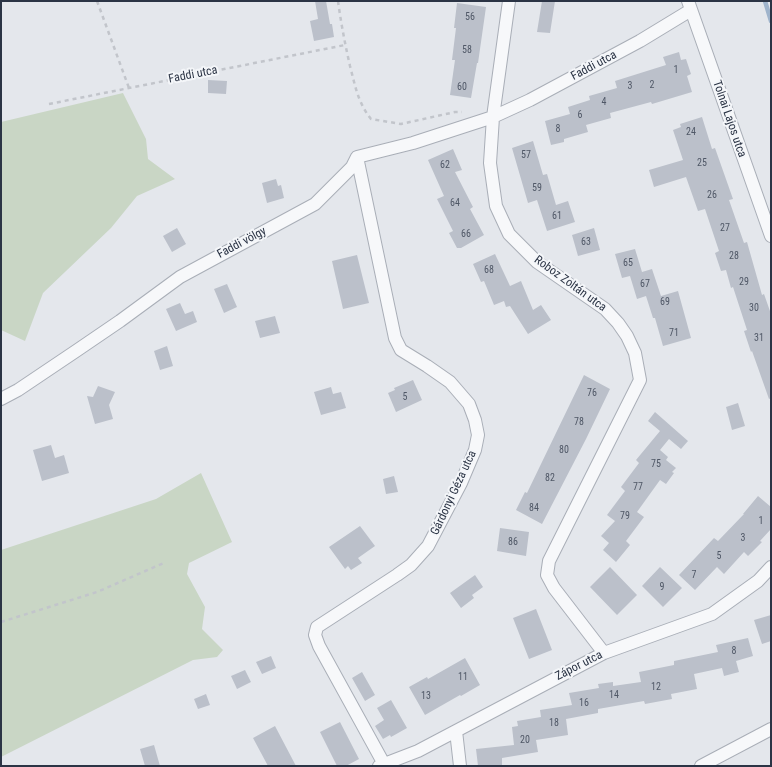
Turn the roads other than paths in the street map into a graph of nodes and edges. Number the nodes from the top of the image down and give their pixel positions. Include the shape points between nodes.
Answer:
1 (509, 1) edge
2 (690, 6) edge
3 (493, 117) junction
4 (357, 157) junction
5 (771, 236) edge
6 (1, 400) edge
7 (771, 567) edge
8 (604, 653) junction
9 (771, 729) edge
10 (456, 731) junction
11 (382, 765) edge
12 (460, 766) edge
13 (701, 766) edge

1 - 3 street, Roboz Zoltán utca
2 - 3 street, Faddi utca via 640,41
2 - 5 street, Tolnai Lajos utca
3 - 4 street
3 - 8 street, Roboz Zoltán utca via 490,163 496,206 508,234 537,262 605,309 628,336 635,354 640,380 549,561 547,575
4 - 6 street, Faddi völgy via 352,167 315,204 180,276
4 - 11 street, Gárdonyi Géza utca via 395,338 401,350 450,382 461,394 469,404 478,435 476,450 461,484 428,546 404,570 317,627 315,635 319,646
7 - 8 street, Zápor utca via 758,581 712,614
8 - 10 street, Zápor utca
9 - 13 street
10 - 11 street, Zápor utca via 418,752
10 - 12 street

